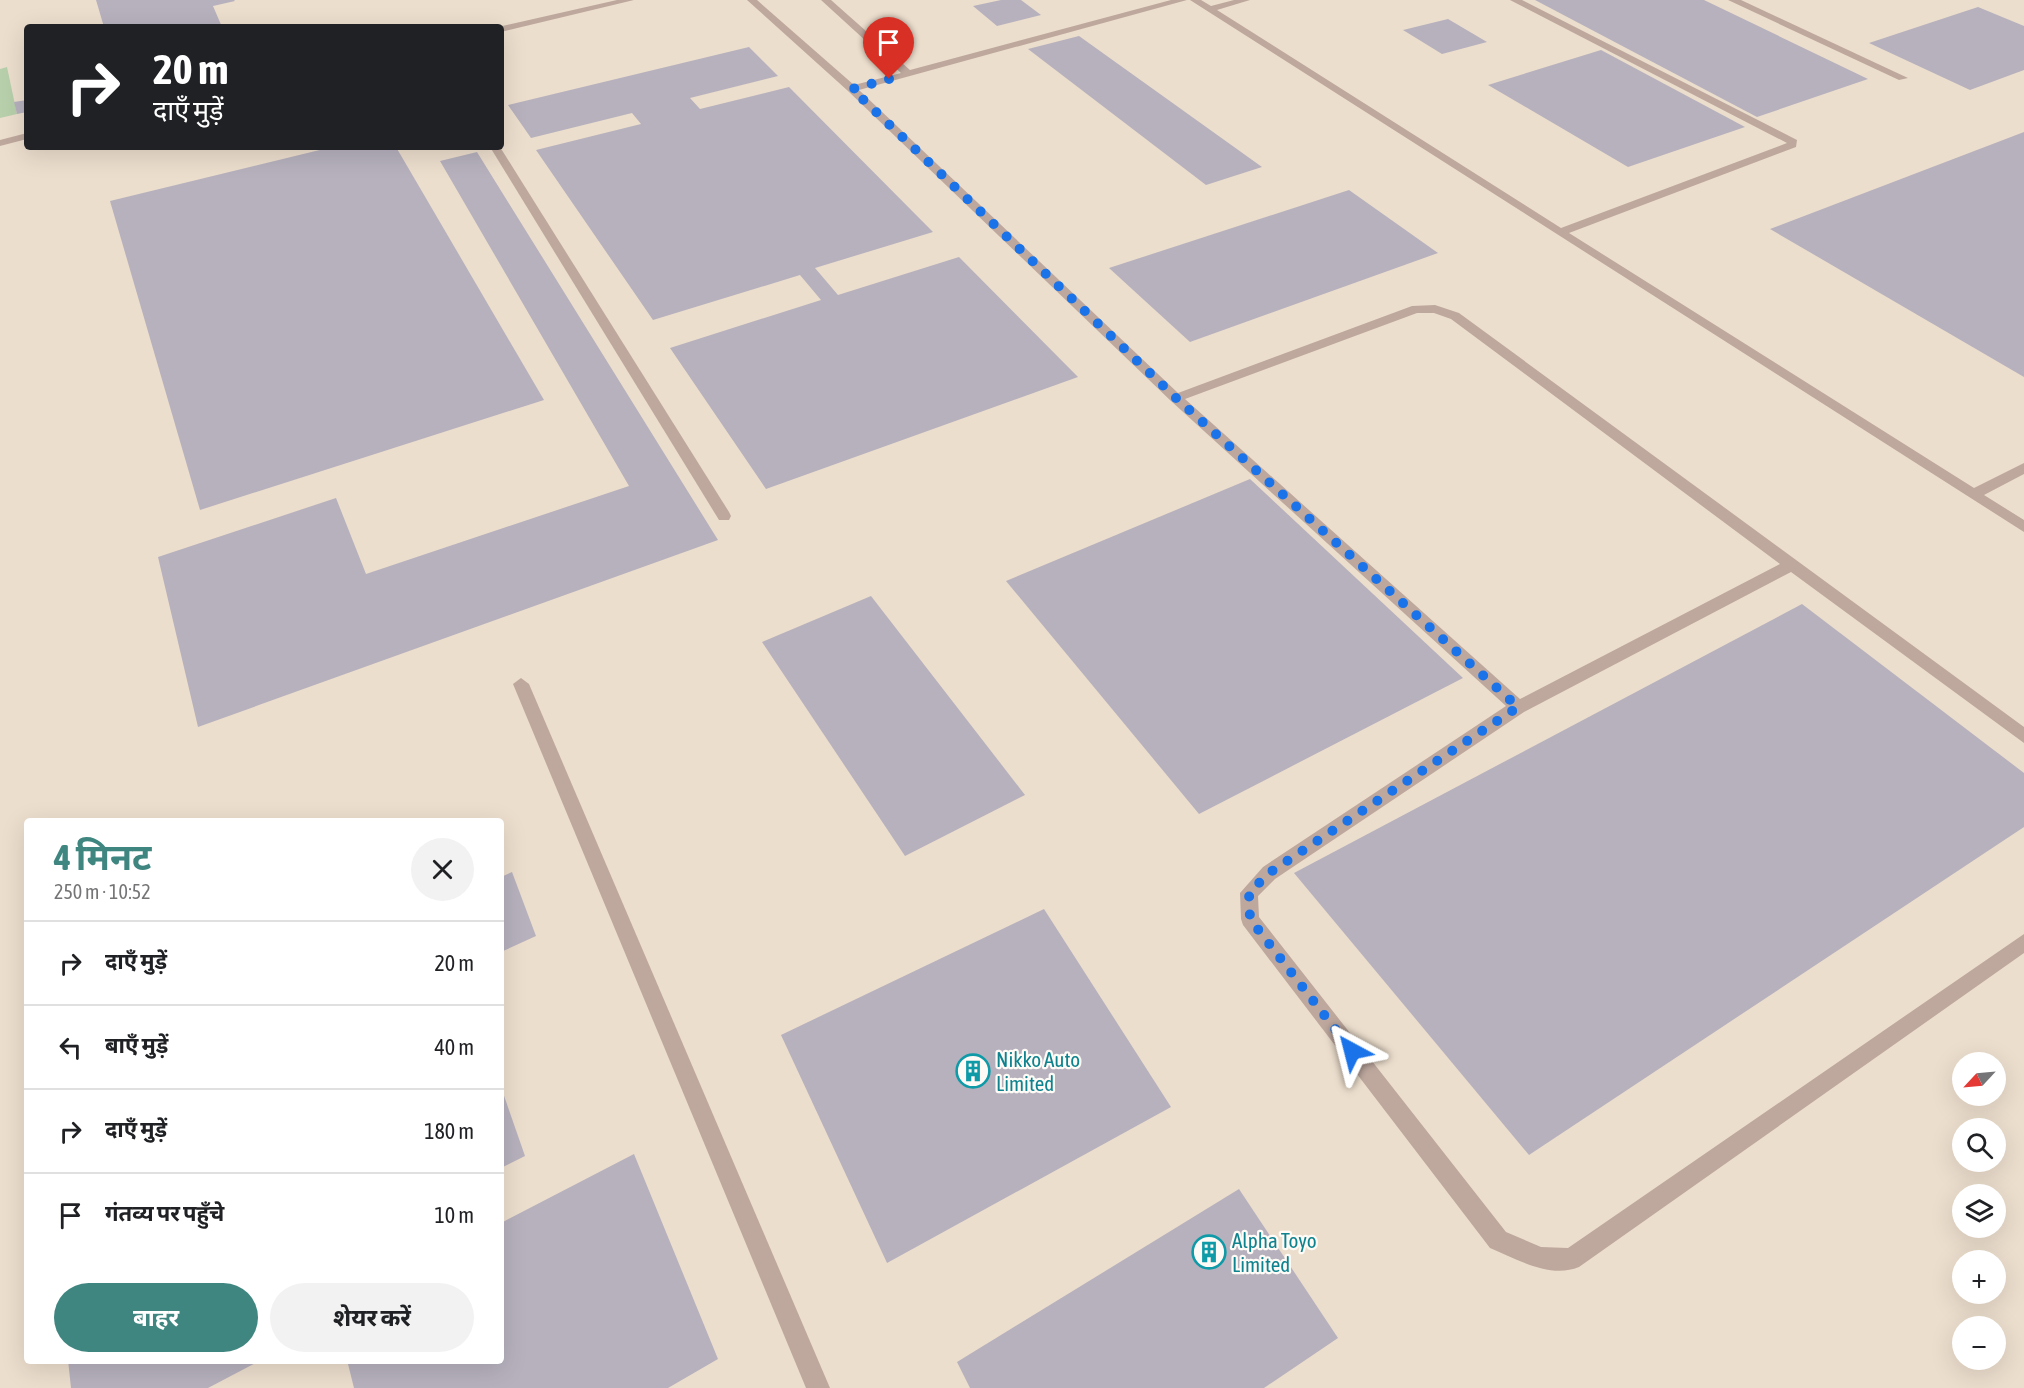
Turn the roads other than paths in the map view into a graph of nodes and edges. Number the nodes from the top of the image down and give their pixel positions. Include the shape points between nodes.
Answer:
1 (629, 0) edge
2 (752, 0) edge
3 (826, 0) edge
4 (1182, 0) edge
5 (1195, 0) edge
6 (1245, 0) edge
7 (1515, 0) edge
8 (1733, 0) edge
9 (1211, 9) junction
10 (504, 28) edge
11 (908, 74) junction
12 (1903, 78) dead end
13 (852, 89) junction
14 (24, 137) edge
15 (0, 143) edge
16 (497, 150) edge
17 (1560, 232) junction
18 (1176, 398) junction
19 (2024, 468) edge
20 (1973, 495) junction
21 (724, 516) dead end
22 (2024, 527) edge
23 (1793, 564) junction
24 (521, 684) dead end
25 (1518, 707) junction
26 (2024, 736) edge
27 (2024, 942) edge
28 (818, 1388) edge

1 - 10 lane
2 - 13 lane
3 - 11 lane
4 - 11 lane
5 - 9 lane
6 - 9 lane
7 - 17 lane via 1793,142 1792,146
8 - 12 lane
9 - 17 lane
11 - 13 lane
13 - 18 lane
14 - 15 lane
16 - 21 lane
17 - 20 lane
18 - 23 lane via 1416,309 1436,309 1455,316
18 - 25 lane
19 - 20 lane
20 - 22 lane
23 - 25 lane
23 - 26 lane
24 - 28 lane
25 - 27 lane via 1269,873 1249,893 1250,919 1498,1240 1541,1258 1571,1259

